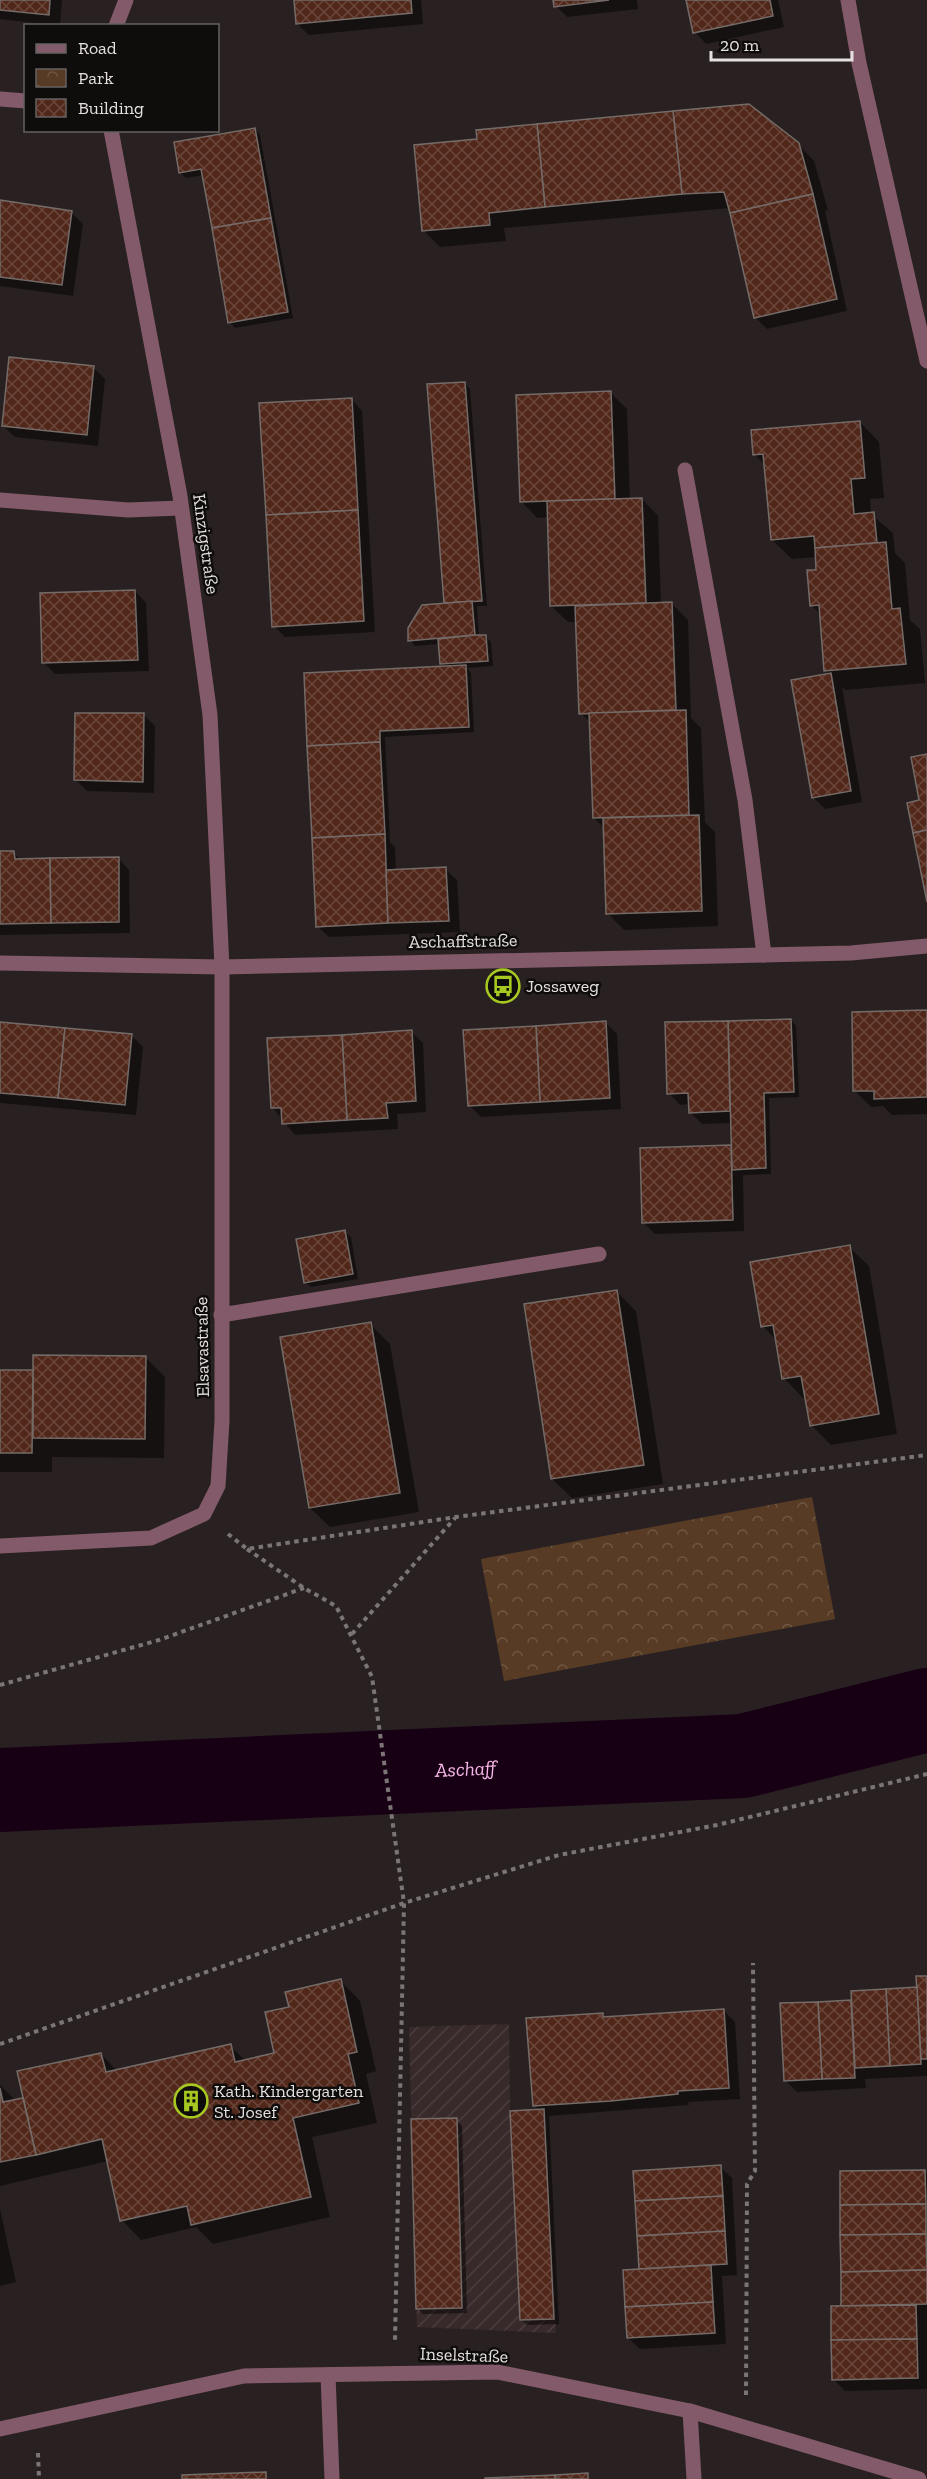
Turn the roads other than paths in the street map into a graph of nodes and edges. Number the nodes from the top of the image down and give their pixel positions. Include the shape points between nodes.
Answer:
1 (126, 0) edge
2 (848, 0) edge
3 (117, 24) edge
4 (0, 99) edge
5 (24, 101) edge
6 (111, 132) edge
7 (927, 361) edge
8 (686, 471) dead end
9 (0, 500) edge
10 (181, 508) junction
11 (927, 946) edge
12 (764, 955) junction
13 (0, 963) edge
14 (222, 967) junction
15 (599, 1254) dead end
16 (221, 1315) junction
17 (0, 1546) edge
18 (328, 2375) junction
19 (690, 2410) junction
20 (0, 2429) edge
21 (332, 2479) edge
22 (694, 2479) edge
23 (919, 2479) edge

1 - 3 street
2 - 7 street
4 - 5 street
6 - 10 street, Kinzigstraße
8 - 12 street via 745,800
9 - 10 street via 128,510
10 - 14 street, Kinzigstraße via 210,715
11 - 12 street, Aschaffstraße
12 - 14 street, Aschaffstraße
13 - 14 street, Aschaffstraße
14 - 16 street, Elsavastraße
15 - 16 street
16 - 17 street, Elsavastraße via 218,1486 204,1514 151,1538
18 - 19 street, Inselstraße via 497,2372
18 - 20 street, Inselstraße via 244,2376
18 - 21 street
19 - 22 street
19 - 23 street, Inselstraße

